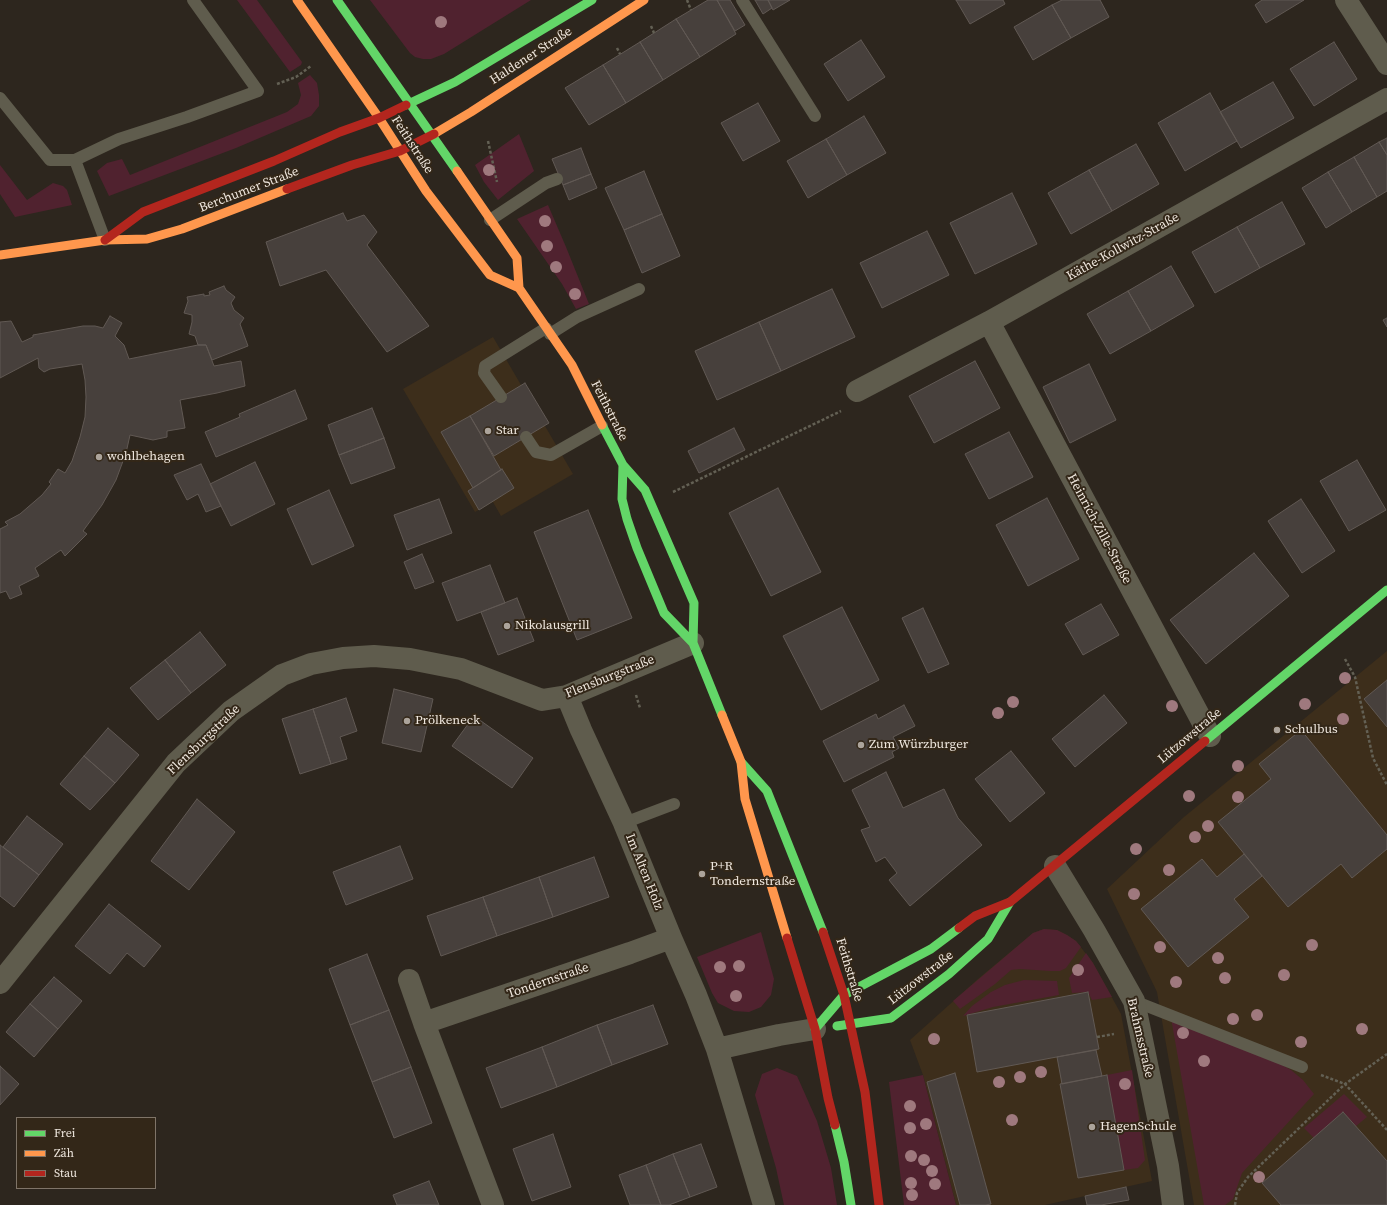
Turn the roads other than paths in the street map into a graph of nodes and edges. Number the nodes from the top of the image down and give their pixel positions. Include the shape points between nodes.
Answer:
1 (193, 0) edge
2 (297, 0) edge
3 (337, 0) edge
4 (592, 0) edge
5 (644, 0) edge
6 (742, 0) edge
7 (1346, 0) edge
8 (1387, 64) edge
9 (0, 98) edge
10 (1387, 99) edge
11 (411, 104) junction
12 (815, 116) dead end
13 (379, 118) junction
14 (433, 135) junction
15 (400, 151) junction
16 (76, 160) junction
17 (557, 179) dead end
18 (490, 220) junction
19 (105, 240) junction
20 (0, 255) edge
21 (519, 288) junction
22 (640, 289) dead end
23 (989, 322) junction
24 (548, 331) junction
25 (857, 391) road end
26 (501, 397) dead end
27 (602, 426) junction
28 (526, 437) dead end
29 (623, 465) junction
30 (1387, 590) edge
31 (693, 643) junction
32 (567, 696) junction
33 (1210, 736) junction
34 (741, 762) junction
35 (674, 804) dead end
36 (624, 823) junction
37 (1055, 866) junction
38 (1010, 902) junction
39 (671, 938) junction
40 (409, 980) dead end
41 (0, 983) edge
42 (844, 995) junction
43 (1134, 1001) junction
44 (424, 1023) junction
45 (852, 1025) junction
46 (815, 1029) junction
47 (717, 1049) junction
48 (1302, 1067) dead end
49 (493, 1205) edge
50 (764, 1205) edge
51 (851, 1205) edge
52 (879, 1205) edge
53 (1173, 1205) edge

1 - 16 lane via 258,91 118,139
2 - 13 main road, Feithstraße
3 - 11 main road, Feithstraße
4 - 11 main road, Haldener Straße via 455,82
5 - 14 main road, Haldener Straße
6 - 12 lane
7 - 8 street
9 - 16 lane via 50,160
10 - 23 street, Käthe-Kollwitz-Straße
11 - 13 main road, Haldener Straße
11 - 14 main road, Feithstraße
13 - 15 main road, Feithstraße
13 - 19 main road, Berchumer Straße via 143,212
14 - 15 main road, Haldener Straße
14 - 18 main road, Feithstraße
15 - 19 main road, Berchumer Straße via 352,165 182,229 147,239
15 - 21 main road, Feithstraße via 426,191 490,275
16 - 19 lane
17 - 18 lane via 546,183
18 - 21 main road, Feithstraße via 517,258
19 - 20 main road, Berchumer Straße
21 - 24 main road, Feithstraße
22 - 24 lane
23 - 25 street, Käthe-Kollwitz-Straße
23 - 33 street, Heinrich-Zille-Straße
24 - 26 lane via 485,366 484,373
24 - 27 main road, Feithstraße via 572,365
27 - 28 lane via 551,455 536,452
27 - 29 main road, Feithstraße
29 - 31 main road, Feithstraße via 645,490 694,602
29 - 31 main road, Feithstraße via 622,499 638,548 664,613
30 - 33 main road, Lützowstraße
31 - 32 street, Flensburgstraße
31 - 34 main road, Feithstraße
32 - 36 street, Im Alten Holz via 580,730
32 - 41 street, Flensburgstraße via 542,700 461,669 410,659 374,656 311,664 282,675 231,711 176,763
33 - 37 main road, Lützowstraße
34 - 42 main road, Feithstraße via 767,791 820,922
34 - 46 main road, Feithstraße via 745,799
35 - 36 lane
36 - 39 street, Im Alten Holz
37 - 38 main road, Lützowstraße
37 - 43 street, Brahmsstraße
38 - 42 main road, Lützowstraße via 976,916 931,949
38 - 45 main road, Lützowstraße via 988,939 949,974 891,1018
39 - 44 street, Tondernstraße
39 - 47 street, Im Alten Holz
40 - 44 street
42 - 45 main road, Feithstraße
42 - 46 main road, Lützowstraße
43 - 48 lane
43 - 53 street, Brahmsstraße via 1168,1166
44 - 49 street
45 - 46 main road, Lützowstraße
45 - 52 main road, Feithstraße via 865,1092
46 - 47 street
46 - 51 main road, Feithstraße
47 - 50 street, Im Alten Holz

